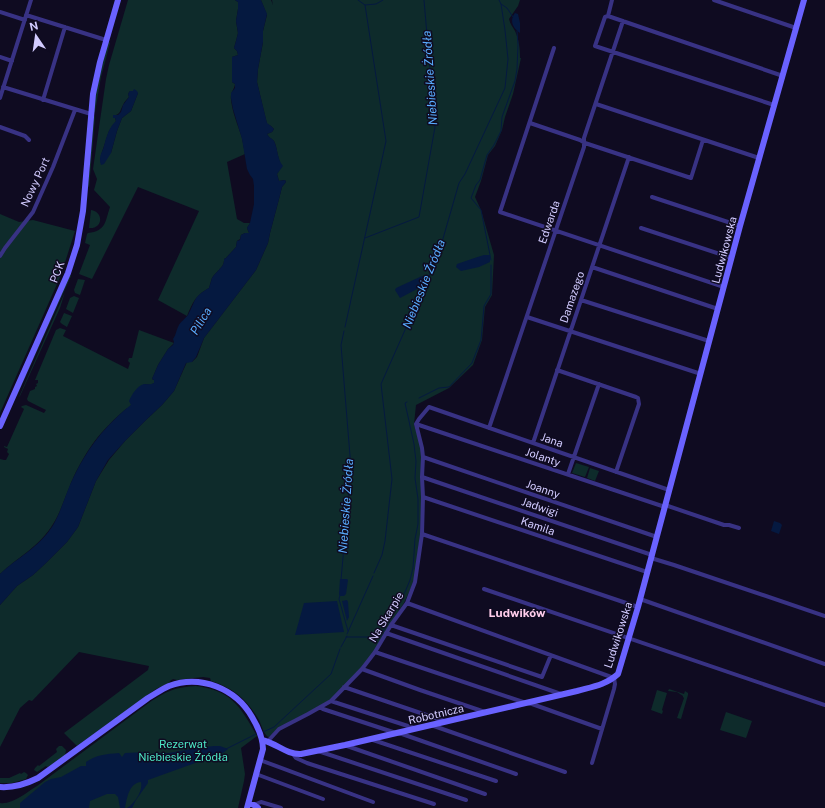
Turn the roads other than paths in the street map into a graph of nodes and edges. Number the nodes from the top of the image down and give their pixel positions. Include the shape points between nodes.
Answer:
1 (31, 0) edge
2 (118, 0) edge
3 (612, 0) edge
4 (714, 0) edge
5 (804, 0) edge
6 (0, 12) edge
7 (608, 16) junction
8 (26, 17) junction
9 (623, 21) junction
10 (65, 27) junction
11 (796, 28) junction
12 (106, 40) junction
13 (554, 48) dead end
14 (613, 51) junction
15 (0, 57) edge
16 (12, 61) junction
17 (783, 76) junction
18 (3, 87) junction
19 (0, 98) edge
20 (43, 100) junction
21 (596, 104) junction
22 (774, 105) junction
23 (75, 110) junction
24 (91, 114) junction
25 (530, 123) junction
26 (0, 127) edge
27 (28, 140) dead end
28 (703, 140) junction
29 (585, 142) junction
30 (629, 157) junction
31 (759, 158) junction
32 (652, 197) dead end
33 (740, 226) junction
34 (641, 228) dead end
35 (556, 231) junction
36 (599, 246) junction
37 (0, 256) edge
38 (732, 258) junction
39 (592, 267) junction
40 (724, 287) junction
41 (581, 300) junction
42 (718, 309) junction
43 (527, 317) junction
44 (570, 331) junction
45 (709, 341) junction
46 (557, 370) junction
47 (701, 374) junction
48 (599, 384) junction
49 (416, 424) junction
50 (0, 426) edge
51 (490, 428) junction
52 (532, 443) junction
53 (574, 457) junction
54 (423, 458) junction
55 (616, 472) junction
56 (568, 474) junction
57 (422, 477) junction
58 (670, 490) junction
59 (423, 497) junction
60 (665, 506) junction
61 (739, 528) dead end
62 (422, 534) junction
63 (657, 537) junction
64 (652, 557) junction
65 (647, 572) junction
66 (484, 589) dead end
67 (640, 600) junction
68 (407, 603) junction
69 (638, 607) junction
70 (825, 616) edge
71 (391, 625) junction
72 (386, 633) junction
73 (629, 638) junction
74 (375, 652) junction
75 (551, 655) junction
76 (825, 664) edge
77 (362, 670) junction
78 (614, 678) junction
79 (344, 687) junction
80 (562, 694) junction
81 (331, 701) junction
82 (526, 703) junction
83 (825, 705) edge
84 (320, 707) junction
85 (486, 712) junction
86 (446, 721) junction
87 (430, 725) junction
88 (416, 728) junction
89 (602, 729) junction
90 (396, 733) junction
91 (370, 739) junction
92 (265, 741) junction
93 (345, 745) junction
94 (318, 750) junction
95 (293, 754) junction
96 (260, 760) junction
97 (592, 763) dead end
98 (565, 772) dead end
99 (256, 774) junction
100 (516, 774) dead end
101 (496, 781) dead end
102 (0, 787) edge
103 (485, 794) dead end
104 (323, 799) dead end
105 (466, 800) dead end
106 (373, 802) dead end
107 (434, 804) dead end
108 (252, 806) edge
109 (281, 808) edge

1 - 8 street
2 - 12 street
3 - 7 street
4 - 11 street
5 - 11 street, Ludwikowska
6 - 8 street
7 - 9 street
7 - 14 street via 595,46
8 - 10 street
8 - 16 street
9 - 14 street, Edwarda
9 - 17 street
10 - 12 street
10 - 20 street
11 - 17 street, Ludwikowska
12 - 24 street via 93,94
13 - 25 street
14 - 21 street, Edwarda
14 - 22 street
15 - 16 street
16 - 18 street
17 - 22 street, Ludwikowska
18 - 19 street
18 - 20 street
20 - 23 street
21 - 28 street
21 - 29 street, Edwarda via 584,138
22 - 31 street, Ludwikowska
23 - 24 street
23 - 37 street, Nowy Port via 54,167 33,212
24 - 50 street, PCK via 83,211 73,259
25 - 29 street
25 - 35 street via 500,212
26 - 27 street
28 - 30 street via 691,178
28 - 31 street
29 - 30 street
29 - 35 street, Edwarda
30 - 36 street, Damazego
31 - 33 street, Ludwikowska
32 - 33 street
33 - 38 street, Ludwikowska
34 - 38 street
35 - 36 street
35 - 43 street, Edwarda
36 - 39 street, Damazego
36 - 40 street
38 - 40 street, Ludwikowska
39 - 41 street, Damazego
39 - 42 street
40 - 42 street, Ludwikowska
41 - 44 street, Damazego
41 - 45 street
42 - 45 street, Ludwikowska
43 - 44 street
43 - 51 street, Edwarda
44 - 46 street, Damazego
44 - 47 street
45 - 47 street, Ludwikowska
46 - 48 street
46 - 52 street, Damazego
47 - 58 street, Ludwikowska
48 - 53 street
48 - 55 street via 638,398 639,404
49 - 51 street, Jana via 429,408
49 - 54 street, Na Skarpie
49 - 56 street, Jolanty
51 - 52 street, Jana
52 - 53 street, Jana
53 - 55 street, Jana
53 - 56 street
54 - 57 street, Na Skarpie
54 - 63 street, Joanny
55 - 58 street, Jana
56 - 60 street, Jolanty
57 - 59 street, Na Skarpie
57 - 64 street, Jadwigi
58 - 60 street, Ludwikowska
59 - 62 street, Na Skarpie
59 - 65 street, Kamila
60 - 61 street
60 - 63 street, Ludwikowska
62 - 68 street, Na Skarpie via 415,582
62 - 69 street
63 - 64 street, Ludwikowska
64 - 65 street, Ludwikowska
64 - 70 street
65 - 67 street, Ludwikowska
66 - 73 street
67 - 69 street, Ludwikowska
67 - 76 street
68 - 71 street, Na Skarpie
68 - 75 street
69 - 73 street, Ludwikowska
71 - 72 street, Na Skarpie
71 - 75 street via 542,677
72 - 74 street, Na Skarpie
72 - 80 street
73 - 78 street, Ludwikowska via 620,669
73 - 83 street
74 - 77 street, Na Skarpie
74 - 82 street
75 - 78 street
77 - 79 street, Na Skarpie
77 - 85 street
78 - 80 street, Robotnicza via 602,684
78 - 89 street, Ludwikowska via 615,684
79 - 81 street, Na Skarpie
79 - 86 street
80 - 82 street, Robotnicza
81 - 84 street, Na Skarpie
81 - 88 street
82 - 85 street, Robotnicza
82 - 89 street
84 - 90 street
84 - 92 street, Na Skarpie via 279,729
85 - 86 street, Robotnicza
86 - 87 street, Robotnicza
87 - 88 street, Robotnicza
87 - 98 street
88 - 90 street, Robotnicza
89 - 97 street, Ludwikowska
90 - 91 street, Robotnicza
90 - 100 street
91 - 93 street, Robotnicza
91 - 101 street
92 - 95 street
92 - 96 street
92 - 102 street via 249,712 229,692 205,683 178,683 155,693 38,778 24,784
93 - 94 street, Robotnicza
93 - 103 street
94 - 95 street, Robotnicza
94 - 105 street
95 - 107 street via 307,763
96 - 99 street
96 - 106 street
99 - 104 street
99 - 108 street
108 - 109 street via 261,802

